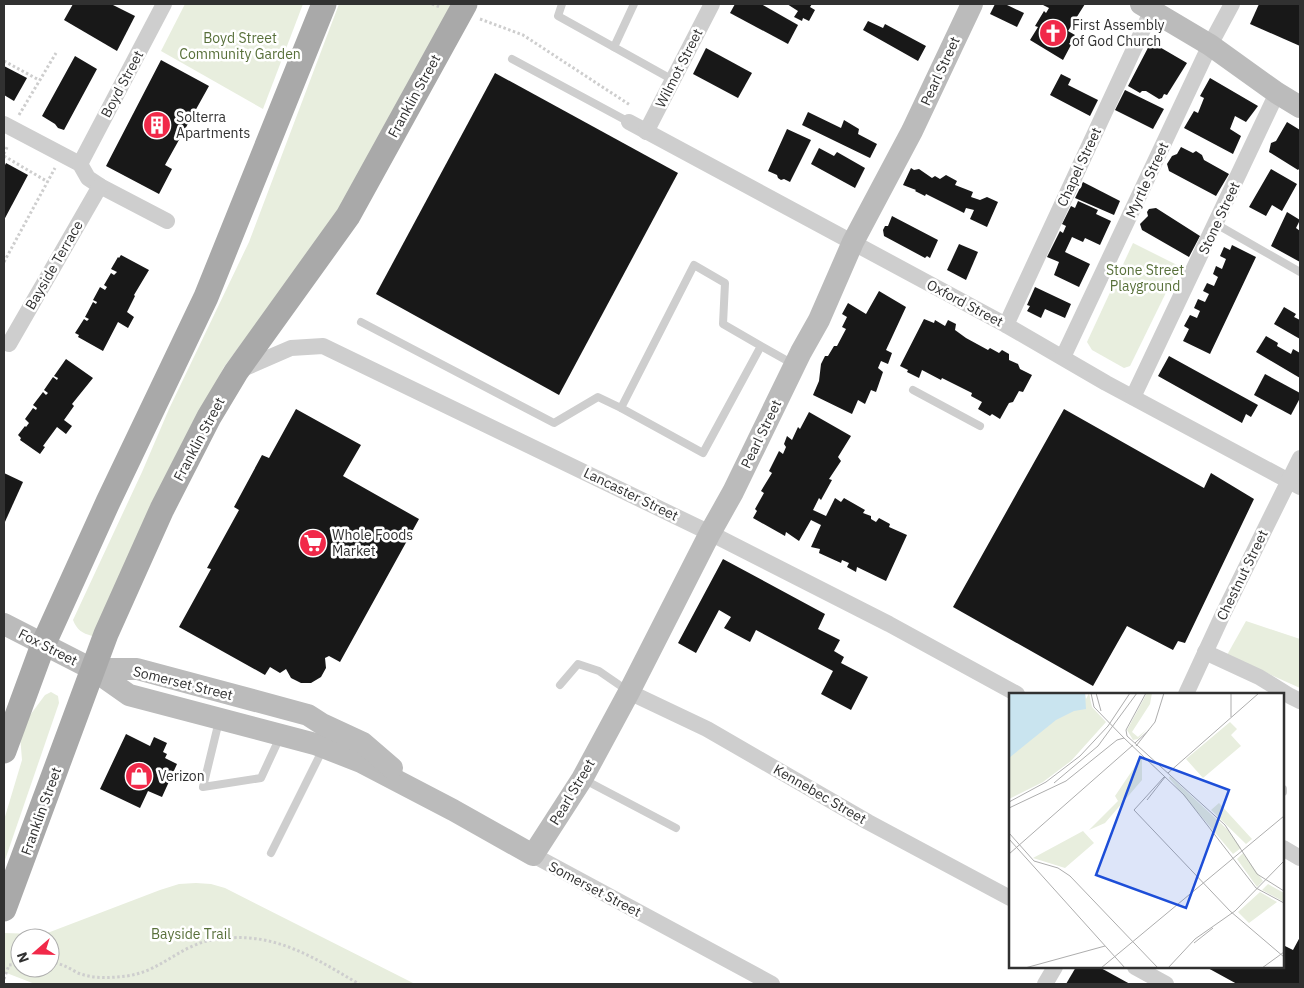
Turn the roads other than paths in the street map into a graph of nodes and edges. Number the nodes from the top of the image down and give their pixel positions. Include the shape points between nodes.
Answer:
1 (164, 4) edge
2 (324, 4) edge
3 (562, 4) edge
4 (634, 4) edge
5 (712, 4) edge
6 (972, 4) edge
7 (1232, 4) edge
8 (1146, 7) edge
9 (462, 8) edge
10 (1210, 45) junction
11 (614, 47) junction
12 (512, 59) dead end
13 (672, 80) junction
14 (1277, 94) junction
15 (1300, 106) edge
16 (631, 114) joint
17 (11, 120) edge
18 (646, 132) junction
19 (80, 164) junction
20 (100, 186) junction
21 (167, 221) dead end
22 (1216, 224) junction
23 (853, 242) junction
24 (1300, 272) edge
25 (361, 322) dead end
26 (1006, 325) junction
27 (8, 344) dead end
28 (761, 346) junction
29 (1063, 357) junction
30 (795, 365) junction
31 (236, 372) junction
32 (913, 390) dead end
33 (1133, 397) junction
34 (621, 408) junction
35 (980, 426) dead end
36 (1300, 458) edge
37 (1295, 484) edge
38 (710, 533) junction
39 (4, 624) edge
40 (43, 645) junction
41 (1205, 652) junction
42 (92, 669) junction
43 (560, 685) dead end
44 (629, 692) junction
45 (1015, 693) edge
46 (1186, 693) edge
47 (1300, 701) edge
48 (219, 718) junction
49 (281, 735) junction
50 (324, 748) junction
51 (4, 751) edge
52 (582, 778) junction
53 (419, 792) junction
54 (676, 828) dead end
55 (1284, 849) edge
56 (270, 853) dead end
57 (533, 855) junction
58 (1300, 858) edge
59 (1009, 897) edge
60 (4, 909) edge
61 (1054, 968) edge
62 (1137, 968) edge
63 (772, 984) edge
64 (1045, 984) edge
65 (1166, 984) edge

1 - 19 street, Boyd Street
2 - 40 main road via 206,297
3 - 11 lane via 558,16
4 - 11 lane
5 - 13 street, Wilmot Street
6 - 23 street, Pearl Street via 912,131
7 - 10 street, Myrtle Street
8 - 10 street
8 - 26 street, Chapel Street
9 - 31 main road, Franklin Street via 348,216
10 - 14 street
10 - 29 street, Myrtle Street
11 - 13 lane
12 - 16 lane
13 - 18 street, Wilmot Street
14 - 15 street
14 - 22 street, Stone Street
16 - 18 street, Oxford Street
17 - 19 street
18 - 23 street, Oxford Street
19 - 20 street via 88,178
20 - 21 street
20 - 27 street, Bayside Terrace
22 - 24 lane
22 - 33 street, Stone Street
23 - 26 street, Oxford Street
23 - 30 street, Pearl Street via 819,320
25 - 34 lane via 554,423 598,397
26 - 29 street, Oxford Street
28 - 30 lane
28 - 34 lane via 703,453
28 - 34 lane via 723,324 725,283 694,264
29 - 33 street, Oxford Street
30 - 38 street, Pearl Street
31 - 38 street, Lancaster Street via 291,348 323,346
31 - 42 main road, Franklin Street via 162,509
32 - 35 lane
33 - 37 street, Oxford Street
36 - 37 street, Chestnut Street
37 - 41 street, Chestnut Street
38 - 44 street, Pearl Street
38 - 45 street, Lancaster Street via 889,624
39 - 40 street, Fox Street
40 - 42 street, Fox Street
40 - 51 main road
41 - 46 street, Chestnut Street
41 - 47 street via 1259,677
42 - 48 street, Somerset Street via 129,695
42 - 53 street, Somerset Street via 137,669 308,715 363,743
42 - 60 main road, Franklin Street
43 - 44 lane via 578,664 599,670
44 - 52 street, Pearl Street
44 - 59 street, Kennebec Street via 707,729 868,822
48 - 49 street, Somerset Street
48 - 49 lane via 203,787 261,778
49 - 50 street, Somerset Street
50 - 53 street, Somerset Street via 361,762
50 - 56 lane
52 - 54 lane
52 - 57 street, Pearl Street
53 - 57 street, Somerset Street
55 - 58 street
57 - 63 street, Somerset Street
61 - 64 street
62 - 65 street

